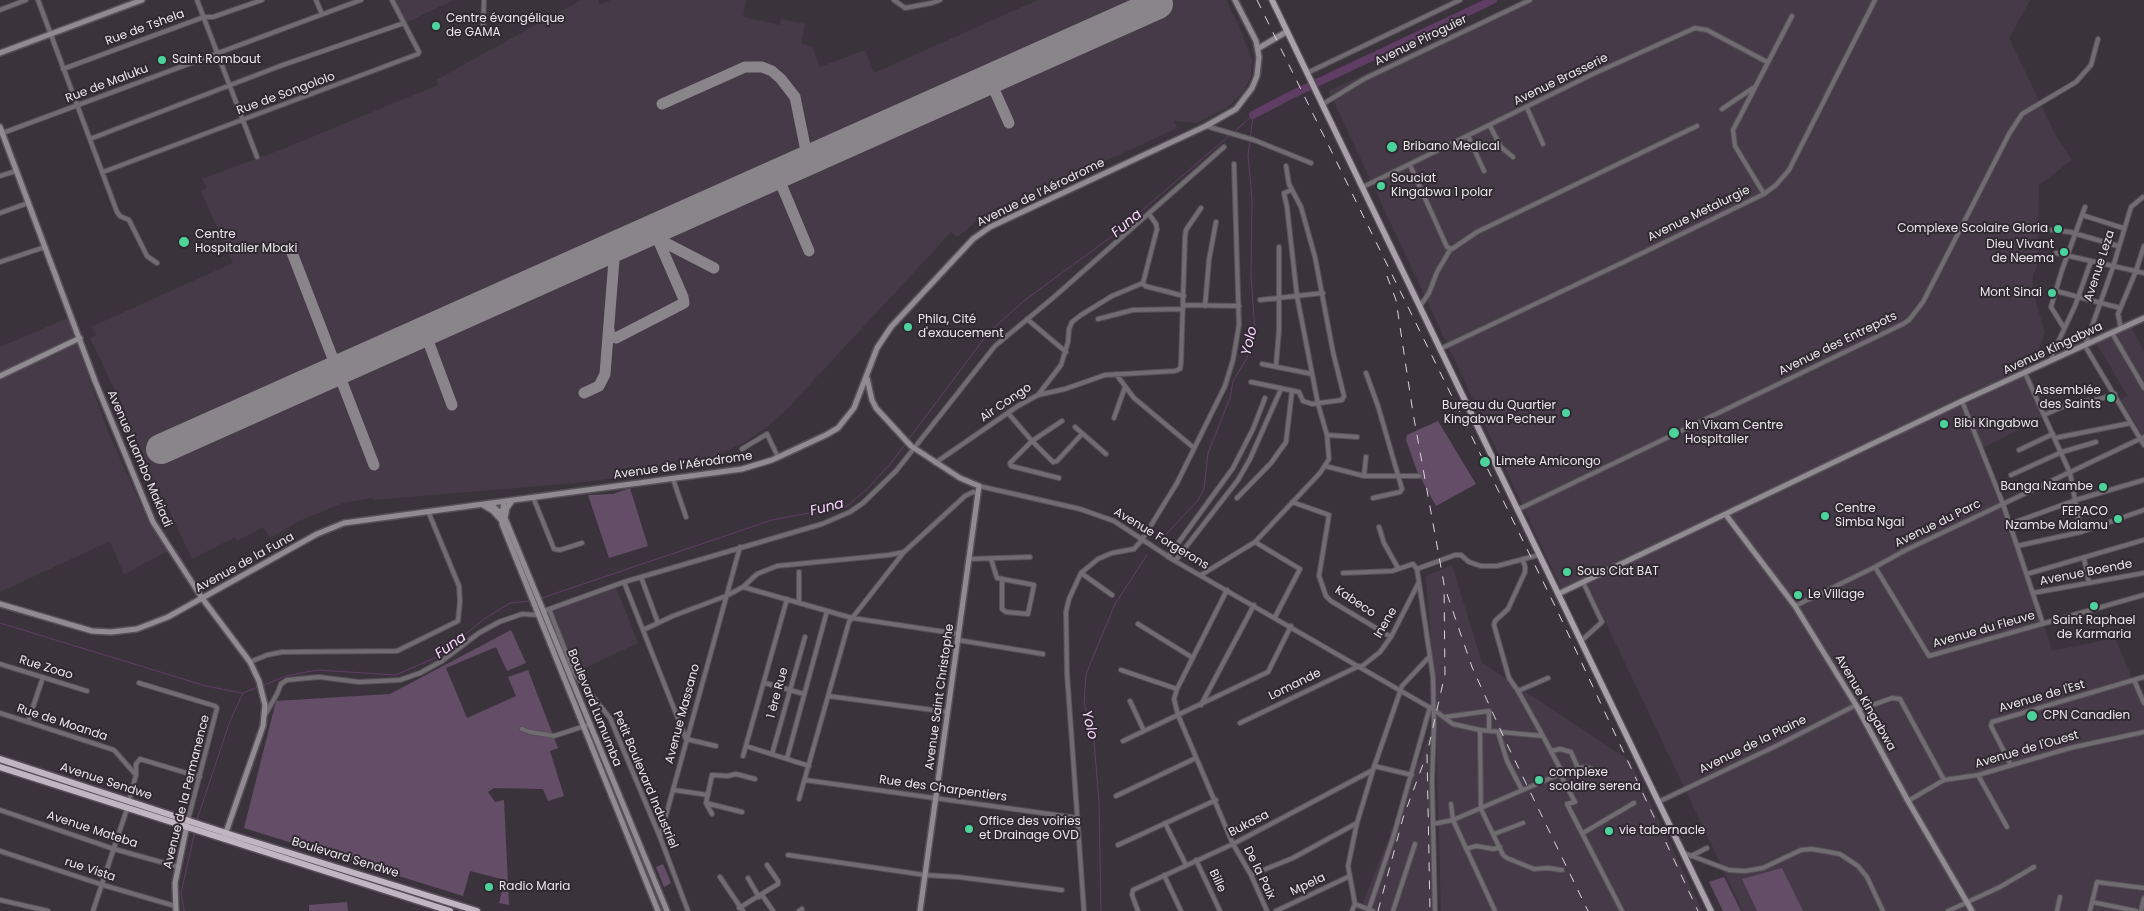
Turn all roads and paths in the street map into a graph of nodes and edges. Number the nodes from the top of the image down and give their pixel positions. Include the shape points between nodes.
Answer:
1 (26, 0) edge
2 (38, 0) edge
3 (142, 0) edge
4 (197, 0) edge
5 (262, 0) edge
6 (316, 0) edge
7 (361, 0) edge
8 (392, 0) edge
9 (484, 0) edge
10 (894, 0) edge
11 (940, 0) edge
12 (1235, 0) edge
13 (1272, 0) edge
14 (1460, 0) edge
15 (1530, 0) edge
16 (1875, 0) edge
17 (0, 10) edge
18 (322, 14) junction
19 (1792, 16) dead end
20 (204, 17) junction
21 (404, 23) junction
22 (483, 31) dead end
23 (1286, 32) junction
24 (50, 33) junction
25 (2098, 39) dead end
26 (1259, 48) junction
27 (217, 52) junction
28 (0, 53) edge
29 (1767, 62) junction
30 (63, 69) junction
31 (1307, 73) junction
32 (230, 86) junction
33 (1755, 87) junction
34 (1323, 104) junction
35 (78, 106) junction
36 (1527, 108) junction
37 (1722, 109) dead end
38 (243, 121) junction
39 (1206, 126) junction
40 (1490, 126) junction
41 (1697, 126) dead end
42 (0, 127) edge
43 (1, 134) edge
44 (1468, 136) junction
45 (90, 139) junction
46 (1543, 144) dead end
47 (1224, 147) dead end
48 (258, 157) dead end
49 (1513, 157) dead end
50 (1311, 163) dead end
51 (1234, 164) dead end
52 (1410, 165) junction
53 (1286, 166) dead end
54 (16, 171) junction
55 (1484, 171) dead end
56 (103, 172) junction
57 (0, 176) edge
58 (1363, 187) junction
59 (1292, 190) junction
60 (1764, 194) junction
61 (2143, 197) dead end
62 (28, 203) junction
63 (2085, 207) dead end
64 (1200, 208) dead end
65 (0, 214) edge
66 (1149, 214) junction
67 (2082, 215) junction
68 (1216, 222) dead end
69 (2123, 228) junction
70 (2052, 230) dead end
71 (2076, 234) junction
72 (2118, 246) junction
73 (2144, 246) edge
74 (45, 247) junction
75 (1279, 247) dead end
76 (1450, 250) junction
77 (2056, 253) dead end
78 (2068, 256) junction
79 (2092, 261) junction
80 (0, 262) edge
81 (157, 263) dead end
82 (2113, 266) junction
83 (2136, 272) junction
84 (2144, 273) edge
85 (1143, 283) junction
86 (2056, 291) junction
87 (1323, 293) junction
88 (1184, 296) junction
89 (1297, 296) junction
90 (2077, 296) junction
91 (1280, 298) junction
92 (1260, 300) dead end
93 (2100, 302) junction
94 (1205, 306) junction
95 (1239, 306) junction
96 (1420, 306) junction
97 (1184, 307) junction
98 (2120, 308) junction
99 (1028, 318) junction
100 (2144, 318) edge
101 (1098, 319) dead end
102 (2064, 328) junction
103 (2121, 328) junction
104 (2112, 333) junction
105 (80, 338) junction
106 (2084, 346) junction
107 (1440, 349) junction
108 (1066, 352) junction
109 (2052, 360) junction
110 (1262, 364) dead end
111 (1276, 366) junction
112 (1366, 373) dead end
113 (2025, 373) junction
114 (1116, 374) junction
115 (1312, 374) junction
116 (0, 376) edge
117 (867, 377) junction
118 (1250, 382) dead end
119 (1125, 387) junction
120 (2144, 388) edge
121 (1281, 389) junction
122 (1292, 391) junction
123 (2115, 394) junction
124 (1038, 395) junction
125 (1265, 398) dead end
126 (1962, 401) junction
127 (1318, 404) junction
128 (1008, 413) junction
129 (2044, 415) junction
130 (1114, 418) dead end
131 (1062, 421) dead end
132 (2131, 423) junction
133 (1075, 427) dead end
134 (1082, 434) junction
135 (1327, 435) junction
136 (2054, 436) junction
137 (1358, 437) dead end
138 (2142, 438) edge
139 (1032, 441) junction
140 (2096, 442) dead end
141 (2144, 445) edge
142 (913, 448) junction
143 (1194, 448) junction
144 (742, 449) dead end
145 (2019, 450) dead end
146 (2062, 452) junction
147 (1106, 454) dead end
148 (1366, 457) dead end
149 (778, 458) junction
150 (935, 463) junction
151 (1325, 466) junction
152 (2070, 473) junction
153 (2011, 475) dead end
154 (1364, 476) junction
155 (1398, 476) junction
156 (1419, 476) dead end
157 (1059, 478) dead end
158 (673, 479) junction
159 (2144, 480) edge
160 (979, 486) junction
161 (978, 493) junction
162 (533, 497) junction
163 (1237, 498) dead end
164 (1373, 498) dead end
165 (512, 500) junction
166 (2076, 500) junction
167 (504, 502) junction
168 (1292, 502) junction
169 (483, 504) junction
170 (491, 504) junction
171 (2003, 504) junction
172 (1517, 510) junction
173 (2144, 510) edge
174 (428, 511) junction
175 (502, 513) junction
176 (1726, 515) junction
177 (686, 517) dead end
178 (503, 519) junction
179 (2010, 524) junction
180 (1380, 527) dead end
181 (2081, 532) junction
182 (1142, 540) junction
183 (2144, 540) edge
184 (1255, 542) junction
185 (582, 543) dead end
186 (2018, 546) junction
187 (740, 547) junction
188 (904, 552) junction
189 (1539, 555) junction
190 (1030, 557) dead end
191 (1168, 557) junction
192 (2084, 558) junction
193 (990, 559) junction
194 (1522, 559) junction
195 (969, 560) junction
196 (1176, 561) junction
197 (1875, 567) junction
198 (1398, 568) junction
199 (1417, 569) junction
200 (799, 572) dead end
201 (2144, 572) edge
202 (1082, 573) junction
203 (1343, 573) dead end
204 (2026, 574) junction
205 (1201, 575) junction
206 (641, 577) junction
207 (1002, 580) junction
208 (624, 582) junction
209 (1419, 582) junction
210 (1583, 582) junction
211 (2089, 583) junction
212 (742, 587) junction
213 (1227, 590) junction
214 (2033, 593) junction
215 (1558, 594) junction
216 (2144, 595) edge
217 (726, 596) junction
218 (1112, 596) dead end
219 (202, 598) junction
220 (535, 598) junction
221 (787, 599) junction
222 (799, 602) junction
223 (0, 604) edge
224 (1254, 605) junction
225 (1795, 606) junction
226 (545, 608) junction
227 (827, 611) junction
228 (539, 615) junction
229 (1274, 617) junction
230 (852, 618) junction
231 (658, 623) junction
232 (1138, 624) dead end
233 (2043, 624) junction
234 (1290, 626) junction
235 (643, 630) junction
236 (805, 637) dead end
237 (958, 637) junction
238 (1391, 637) junction
239 (1581, 641) junction
240 (1043, 654) dead end
241 (1430, 656) junction
242 (1193, 658) junction
243 (250, 662) junction
244 (0, 664) edge
245 (1360, 667) junction
246 (1121, 670) dead end
247 (43, 678) junction
248 (1548, 678) dead end
249 (2144, 678) edge
250 (2134, 680) junction
251 (139, 683) dead end
252 (765, 683) junction
253 (790, 689) junction
254 (1177, 689) junction
255 (1400, 690) junction
256 (86, 691) dead end
257 (1518, 691) junction
258 (804, 694) junction
259 (828, 696) junction
260 (1130, 701) dead end
261 (2144, 703) edge
262 (1201, 705) junction
263 (1858, 707) junction
264 (1432, 708) junction
265 (948, 712) junction
266 (0, 713) edge
267 (265, 715) junction
268 (1178, 715) junction
269 (1445, 717) junction
270 (28, 722) junction
271 (1240, 722) dead end
272 (590, 724) junction
273 (583, 727) junction
274 (522, 729) dead end
275 (1480, 730) junction
276 (1489, 730) junction
277 (1144, 731) junction
278 (1498, 732) junction
279 (2144, 732) edge
280 (1543, 736) junction
281 (686, 739) junction
282 (1123, 741) dead end
283 (716, 746) dead end
284 (746, 746) junction
285 (1551, 751) junction
286 (772, 754) junction
287 (743, 756) dead end
288 (787, 758) junction
289 (1196, 758) junction
290 (0, 760) edge
291 (2011, 765) junction
292 (809, 766) junction
293 (0, 767) edge
294 (1373, 768) junction
295 (1578, 768) junction
296 (1562, 774) junction
297 (1606, 774) dead end
298 (1412, 775) junction
299 (1978, 775) junction
300 (136, 776) junction
301 (200, 777) junction
302 (755, 779) dead end
303 (806, 780) junction
304 (1944, 780) junction
305 (674, 790) junction
306 (1522, 790) junction
307 (708, 795) junction
308 (1116, 796) dead end
309 (937, 797) junction
310 (799, 799) dead end
311 (1216, 800) junction
312 (129, 801) junction
313 (1908, 801) junction
314 (1658, 802) junction
315 (706, 803) junction
316 (1634, 803) dead end
317 (1452, 804) dead end
318 (127, 809) junction
319 (1481, 809) junction
320 (0, 810) edge
321 (742, 812) dead end
322 (712, 814) dead end
323 (1078, 818) junction
324 (1453, 820) junction
325 (191, 821) junction
326 (1165, 823) junction
327 (1357, 823) junction
328 (1523, 823) dead end
329 (1433, 824) junction
330 (2007, 827) dead end
331 (189, 828) junction
332 (205, 830) junction
333 (226, 833) junction
334 (1583, 833) junction
335 (1494, 834) junction
336 (660, 837) junction
337 (224, 840) junction
338 (1233, 844) junction
339 (1415, 844) dead end
340 (1118, 845) dead end
341 (1500, 847) junction
342 (1707, 848) dead end
343 (114, 849) junction
344 (1466, 849) junction
345 (0, 851) edge
346 (1684, 853) junction
347 (788, 855) dead end
348 (1691, 856) junction
349 (1196, 860) junction
350 (767, 865) dead end
351 (1186, 865) junction
352 (178, 867) junction
353 (2034, 867) dead end
354 (1562, 870) dead end
355 (925, 875) junction
356 (1164, 875) junction
357 (1251, 875) junction
358 (720, 877) dead end
359 (1348, 877) junction
360 (748, 878) dead end
361 (103, 885) junction
362 (2144, 888) edge
363 (1062, 890) dead end
364 (761, 896) junction
365 (2060, 897) dead end
366 (0, 900) edge
367 (2144, 901) edge
368 (1967, 902) junction
369 (2092, 902) junction
370 (1354, 904) junction
371 (24, 905) junction
372 (175, 908) edge
373 (741, 910) edge
374 (1371, 910) edge
375 (23, 911) edge
376 (48, 911) edge
377 (93, 911) edge
378 (450, 911) edge
379 (478, 911) edge
380 (658, 911) edge
381 (667, 911) edge
382 (688, 911) edge
383 (773, 911) edge
384 (920, 911) edge
385 (1084, 911) edge
386 (1138, 911) edge
387 (1181, 911) edge
388 (1220, 911) edge
389 (1267, 911) edge
390 (1276, 911) edge
391 (1352, 911) edge
392 (1393, 911) edge
393 (1435, 911) edge
394 (1495, 911) edge
395 (1622, 911) edge
396 (1711, 911) edge
397 (1883, 911) edge
398 (1948, 911) edge
399 (1972, 911) edge
400 (2057, 911) edge
401 (2090, 911) edge
402 (2136, 911) edge
403 (2141, 911) edge

1 - 17 street
2 - 24 street
3 - 24 main road
4 - 20 street
5 - 20 street, Rue de Tshela
6 - 18 street
7 - 18 street, Rue de Maluku
8 - 21 street, Rue de Songololo
9 - 22 street
10 - 11 street via 905,8
12 - 26 main road
13 - 23 main road
14 - 31 street
15 - 34 street, Avenue Piroguier via 1364,79
16 - 60 street, Avenue Metalurgie via 1790,170
18 - 27 street, Rue de Maluku
19 - 29 street
20 - 27 street
20 - 30 street, Rue de Tshela
21 - 32 street
21 - 38 street, Rue de Songololo via 418,54
23 - 26 main road
23 - 31 main road
24 - 28 main road
24 - 30 street
25 - 172 street, Avenue des Entrepots via 2091,65 2076,82 2022,114 1923,302 1909,320
26 - 39 main road, Avenue de l’Aérodrome via 1257,76 1247,96 1232,112
27 - 32 street
27 - 35 street, Rue de Maluku
29 - 33 street
29 - 36 street, Avenue Brasserie via 1707,30 1695,28
30 - 35 street
31 - 34 main road
32 - 38 street
32 - 45 street
33 - 37 street
33 - 60 street via 1733,130 1733,138
34 - 58 main road
35 - 43 street, Rue de Maluku
35 - 45 street
36 - 40 street, Avenue Brasserie
36 - 46 street
38 - 48 street
38 - 56 street, Rue de Songololo
39 - 50 street via 1254,140
39 - 117 main road, Avenue de l’Aérodrome via 982,232 890,327 877,348
40 - 44 street, Avenue Brasserie
40 - 49 street via 1501,147
41 - 76 street via 1477,232
42 - 43 main road, Avenue Luambo Makiadi
43 - 54 main road, Avenue Luambo Makiadi
44 - 52 street, Avenue Brasserie
44 - 55 street
45 - 56 street
47 - 66 street
51 - 95 street
52 - 58 street, Avenue Brasserie
52 - 76 street
53 - 59 street
54 - 57 street
54 - 62 main road, Avenue Luambo Makiadi
56 - 81 street via 120,216 129,220 147,256
58 - 96 main road
59 - 87 street via 1301,207
59 - 89 street via 1284,193
60 - 107 street, Avenue Metalurgie
61 - 69 street, Avenue Leza via 2131,208
62 - 65 street
62 - 74 main road, Avenue Luambo Makiadi
63 - 67 street
64 - 88 street via 1186,230
66 - 85 street via 1157,229
66 - 99 street
67 - 69 street
67 - 71 street
68 - 94 street via 1208,260
69 - 72 street, Avenue Leza
70 - 71 street
71 - 72 street
71 - 78 street
72 - 82 street, Avenue Leza
73 - 83 street
74 - 80 street
74 - 105 main road, Avenue Luambo Makiadi
75 - 91 street
76 - 96 street
77 - 78 street
78 - 79 street
78 - 86 street
79 - 82 street
79 - 90 street
82 - 83 street
82 - 93 street, Avenue Leza
83 - 84 street
83 - 98 street
85 - 88 street
85 - 108 street, Air Congo via 1112,296 1072,322
86 - 90 street
86 - 102 street via 2052,307
87 - 89 street
87 - 127 street via 1344,396 1342,400
88 - 97 street
89 - 91 street
89 - 115 street
90 - 93 street
90 - 102 street
91 - 92 street
91 - 111 street
93 - 98 street
93 - 106 street, Avenue Leza
94 - 95 street
94 - 97 street
95 - 143 street via 1236,343 1225,386
96 - 107 main road
97 - 101 street via 1133,310
97 - 114 street via 1180,369
98 - 103 street
99 - 108 street
99 - 142 street via 996,346
100 - 103 main road, Avenue Kingabwa
102 - 109 street
103 - 104 main road, Avenue Kingabwa
104 - 106 main road, Avenue Kingabwa
104 - 120 street
105 - 116 main road
105 - 219 main road, Avenue Luambo Makiadi via 153,522
106 - 109 main road, Avenue Kingabwa
106 - 123 street
107 - 172 main road
108 - 124 street, Air Congo via 1061,365
109 - 113 main road, Avenue Kingabwa
110 - 111 street
111 - 115 street
112 - 155 street
113 - 126 main road, Avenue Kingabwa
113 - 129 street
114 - 119 street
114 - 124 street
115 - 127 street
117 - 142 main road, Avenue Forgerons via 876,408
117 - 149 main road, Avenue de l’Aérodrome via 854,408 838,428
118 - 121 street
119 - 130 street
119 - 143 street
121 - 122 street
121 - 196 street via 1238,480
122 - 127 street via 1299,392 1303,401
122 - 163 street via 1286,442 1271,463
123 - 129 street via 2069,404
123 - 132 street
124 - 128 street, Air Congo
125 - 191 street via 1233,468
126 - 171 street
126 - 176 main road, Avenue Kingabwa
127 - 135 street
128 - 139 street
128 - 150 street, Air Congo
129 - 136 street
131 - 139 street
132 - 136 street
132 - 138 street
133 - 134 street
134 - 139 street via 1055,462
134 - 147 street
135 - 137 street
135 - 151 street via 1330,454
136 - 145 street
136 - 146 street
138 - 141 street
138 - 152 street, Avenue du Parc
139 - 157 street via 1010,462 1010,466
140 - 146 street
142 - 150 main road, Avenue Forgerons
142 - 187 street via 896,471 850,512 822,524
143 - 182 street
144 - 149 street via 767,434
146 - 152 street
146 - 153 street
148 - 154 street
149 - 158 main road, Avenue de l’Aérodrome via 742,469
150 - 160 main road, Avenue Forgerons
151 - 154 street
151 - 168 street
152 - 166 street
152 - 171 street, Avenue du Parc
154 - 155 street
155 - 156 street
155 - 164 street via 1400,492
158 - 162 main road, Avenue de l’Aérodrome
158 - 177 street
159 - 166 street
160 - 161 main road, Avenue Saint Christophe
160 - 182 street, Avenue Forgerons via 1080,509 1114,521
161 - 188 street via 966,496
161 - 195 main road, Avenue Saint Christophe
162 - 165 main road, Avenue de l’Aérodrome
162 - 185 street via 554,549
165 - 167 main road, Avenue de l’Aérodrome
165 - 178 main road
166 - 179 street
166 - 181 street
167 - 170 main road, Avenue de la Funa
167 - 175 main road, Boulevard Lumumba
168 - 184 street
168 - 238 street, Kabeco via 1329,515 1319,576 1331,601
169 - 170 main road, Avenue de la Funa
169 - 174 main road, Avenue de la Funa
169 - 178 main road
170 - 175 main road
171 - 179 street
171 - 197 street, Avenue du Parc
172 - 189 main road
173 - 181 street
174 - 219 main road, Avenue de la Funa via 355,521 330,528
174 - 243 street via 459,586 458,621 396,651 282,652
175 - 178 main road, Boulevard Lumumba
176 - 210 main road, Avenue Kingabwa
176 - 225 main road, Avenue Kingabwa
178 - 220 main road, Boulevard Lumumba
179 - 186 street
180 - 198 street via 1384,543
181 - 186 street
182 - 191 street, Avenue Forgerons
182 - 202 street via 1134,549 1098,558
183 - 192 street
184 - 205 street
184 - 229 street via 1300,569
186 - 204 street
187 - 206 street
187 - 217 street, Avenue Massano
188 - 212 street via 778,566 757,574
188 - 230 street
189 - 194 street
189 - 215 main road
190 - 193 street
191 - 196 street, Avenue Forgerons
192 - 204 street
192 - 211 street
193 - 195 street
193 - 207 street via 997,578
194 - 199 street via 1497,566 1481,566 1455,555
194 - 257 street via 1525,572 1508,609 1494,626 1507,672
195 - 237 main road, Avenue Saint Christophe
196 - 205 street, Avenue Forgerons
197 - 225 street, Avenue du Parc
197 - 233 street, Avenue du Fleuve via 1929,656
198 - 199 street via 1413,564
198 - 203 street
199 - 209 street
200 - 222 street
201 - 211 street, Avenue Boende
202 - 218 street
202 - 323 street via 1069,599 1065,626
204 - 214 street
205 - 213 street, Avenue Forgerons
206 - 208 street
206 - 231 street
207 - 207 street via 1034,585 1028,614 1002,610
208 - 226 street
208 - 235 street
209 - 238 street, Inene
209 - 241 street
210 - 215 main road, Avenue Kingabwa
210 - 239 street via 1602,622
211 - 214 street, Avenue Boende
212 - 217 street
212 - 221 street
213 - 224 street, Avenue Forgerons
213 - 242 street
214 - 233 street
215 - 239 main road
216 - 233 street, Avenue du Fleuve
217 - 231 street
217 - 281 street, Avenue Massano
219 - 223 main road, Avenue de la Funa via 148,626 111,632 85,630
219 - 243 main road, Avenue Luambo Makiadi
220 - 226 main road, Boulevard Lumumba
220 - 228 main road, Boulevard Lumumba
221 - 222 street
221 - 252 street
222 - 227 street
224 - 229 street, Avenue Forgerons
224 - 262 street
225 - 263 main road, Avenue Kingabwa
226 - 272 main road, Boulevard Lumumba
226 - 336 street, Petit Boulevard Industriel via 574,673 610,718
227 - 230 street
227 - 258 street
228 - 267 street via 522,614 499,622 442,661 400,680 359,682 319,677 287,680 281,684
228 - 273 main road, Boulevard Lumumba
229 - 234 street, Avenue Forgerons
230 - 237 street
230 - 259 street
231 - 235 street
232 - 242 street
234 - 245 street, Avenue Forgerons
234 - 262 street via 1268,672
235 - 281 street
236 - 253 street, 1 ère Rue
237 - 240 street
237 - 265 main road, Avenue Saint Christophe
238 - 245 street, Inene via 1380,652
239 - 314 main road
241 - 255 street
241 - 264 street
242 - 254 street
243 - 267 main road, Avenue Luambo Makiadi via 264,696
244 - 247 street, Rue Zoao
245 - 255 street, Avenue Forgerons
245 - 271 street, Lomande
246 - 254 street
247 - 256 street, Rue Zoao
247 - 270 street
248 - 257 street
249 - 250 street, Avenue de l'Est
250 - 261 street
250 - 291 street, Avenue de l'Est via 1992,722 1991,726
251 - 301 street, Avenue de la Permanence via 217,708
252 - 253 street
252 - 284 street
253 - 258 street
253 - 286 street, 1 ère Rue
254 - 268 street, De la Paix via 1174,699
255 - 264 street, Avenue Forgerons
255 - 294 street
257 - 280 street
258 - 288 street
259 - 265 street
259 - 292 street
260 - 277 street
262 - 268 street
263 - 304 street, Avenue de la Plaine via 1896,697 1900,699
263 - 313 main road, Avenue Kingabwa
263 - 314 street, Avenue de la Plaine
264 - 269 street, Avenue Forgerons
264 - 298 street
264 - 329 street
265 - 309 main road, Avenue Saint Christophe
266 - 270 street, Rue de Moanda
267 - 333 main road, Avenue Luambo Makiadi
268 - 277 street
268 - 289 street, De la Paix
269 - 275 street, Avenue Forgerons via 1453,724
269 - 276 street via 1490,711
270 - 300 street, Rue de Moanda via 114,750
272 - 273 street
272 - 381 main road, Boulevard Lumumba
273 - 274 street via 554,736
273 - 380 main road, Boulevard Lumumba
275 - 276 street, Avenue Forgerons
275 - 319 street
276 - 278 street, Avenue Forgerons
277 - 282 street
278 - 280 street, Avenue Forgerons
278 - 306 street via 1506,761
279 - 291 street, Avenue de l'Ouest
280 - 285 street
281 - 283 street
281 - 305 street, Avenue Massano
284 - 286 street
284 - 287 street
285 - 295 street via 1571,752
285 - 296 street
286 - 288 street
288 - 292 street
289 - 308 street
289 - 311 street, De la Paix
290 - 312 highway, Avenue Sendwe
291 - 299 street, Avenue de l'Ouest
292 - 303 street
293 - 318 highway, Avenue Sendwe
294 - 298 street
294 - 327 street
294 - 338 street, Bukasa
295 - 296 street
295 - 297 street via 1587,767
296 - 306 street
296 - 334 street via 1575,802 1567,804
298 - 374 street
299 - 304 street, Avenue de l'Ouest
299 - 330 street
300 - 301 street via 136,764 140,759
300 - 312 street
301 - 325 street, Avenue de la Permanence
302 - 307 street via 736,774 712,775
303 - 309 street, Rue des Charpentiers
303 - 310 street
304 - 313 street, Avenue de l'Ouest
305 - 307 street
305 - 336 street, Avenue Massano
306 - 319 street
307 - 315 street
309 - 323 street, Rue des Charpentiers
309 - 355 main road, Avenue Saint Christophe
311 - 326 street
311 - 338 street, De la Paix
312 - 325 highway, Avenue Sendwe
313 - 368 main road, Avenue Kingabwa
314 - 346 main road
315 - 321 street
315 - 322 street
316 - 334 street
317 - 324 street
318 - 331 highway, Avenue Sendwe
318 - 343 street
319 - 324 street
319 - 335 street
320 - 343 street, Avenue Mateba
323 - 385 street
324 - 329 street
324 - 344 street
325 - 331 main road, Avenue de la Permanence
325 - 332 highway, Avenue Sendwe
326 - 340 street
326 - 351 street
327 - 357 street via 1293,858
327 - 359 street
328 - 335 street
329 - 393 street
331 - 332 highway, Avenue Sendwe
331 - 352 main road, Avenue de la Permanence
332 - 333 highway, Boulevard Sendwe
332 - 337 highway, Boulevard Sendwe
333 - 337 main road, Avenue Luambo Makiadi
333 - 379 highway, Boulevard Sendwe
334 - 395 street
335 - 341 street
336 - 382 street, Petit Boulevard Industriel
337 - 378 highway, Boulevard Sendwe
338 - 349 street, Bukasa
338 - 357 street, De la Paix
339 - 392 street
341 - 344 street
341 - 354 street via 1508,858 1534,869
342 - 348 street
343 - 352 street, Avenue Mateba
343 - 361 street
344 - 394 street
345 - 361 street, rue Vista
346 - 348 street
346 - 396 main road
347 - 355 street
348 - 397 street via 1729,870 1744,871 1763,868 1801,850 1840,854 1858,866 1867,877
349 - 351 street, Bukasa
349 - 388 street, Bille
350 - 364 street via 778,883
351 - 356 street, Bukasa
352 - 372 main road, Avenue de la Permanence
353 - 368 street
355 - 363 street
355 - 384 main road, Avenue Saint Christophe
356 - 386 street, Bukasa via 1133,890
356 - 387 street
357 - 389 street, De la Paix
358 - 373 street
359 - 370 street
359 - 390 street, Mpela
360 - 364 street
361 - 372 street, rue Vista
361 - 377 street
362 - 369 street via 2097,882
364 - 373 street
364 - 383 street
365 - 400 street
366 - 371 street
367 - 403 street
368 - 398 street
368 - 399 main road, Avenue Kingabwa
369 - 401 street
369 - 402 street
370 - 374 street
370 - 391 street
371 - 375 street
371 - 376 street

